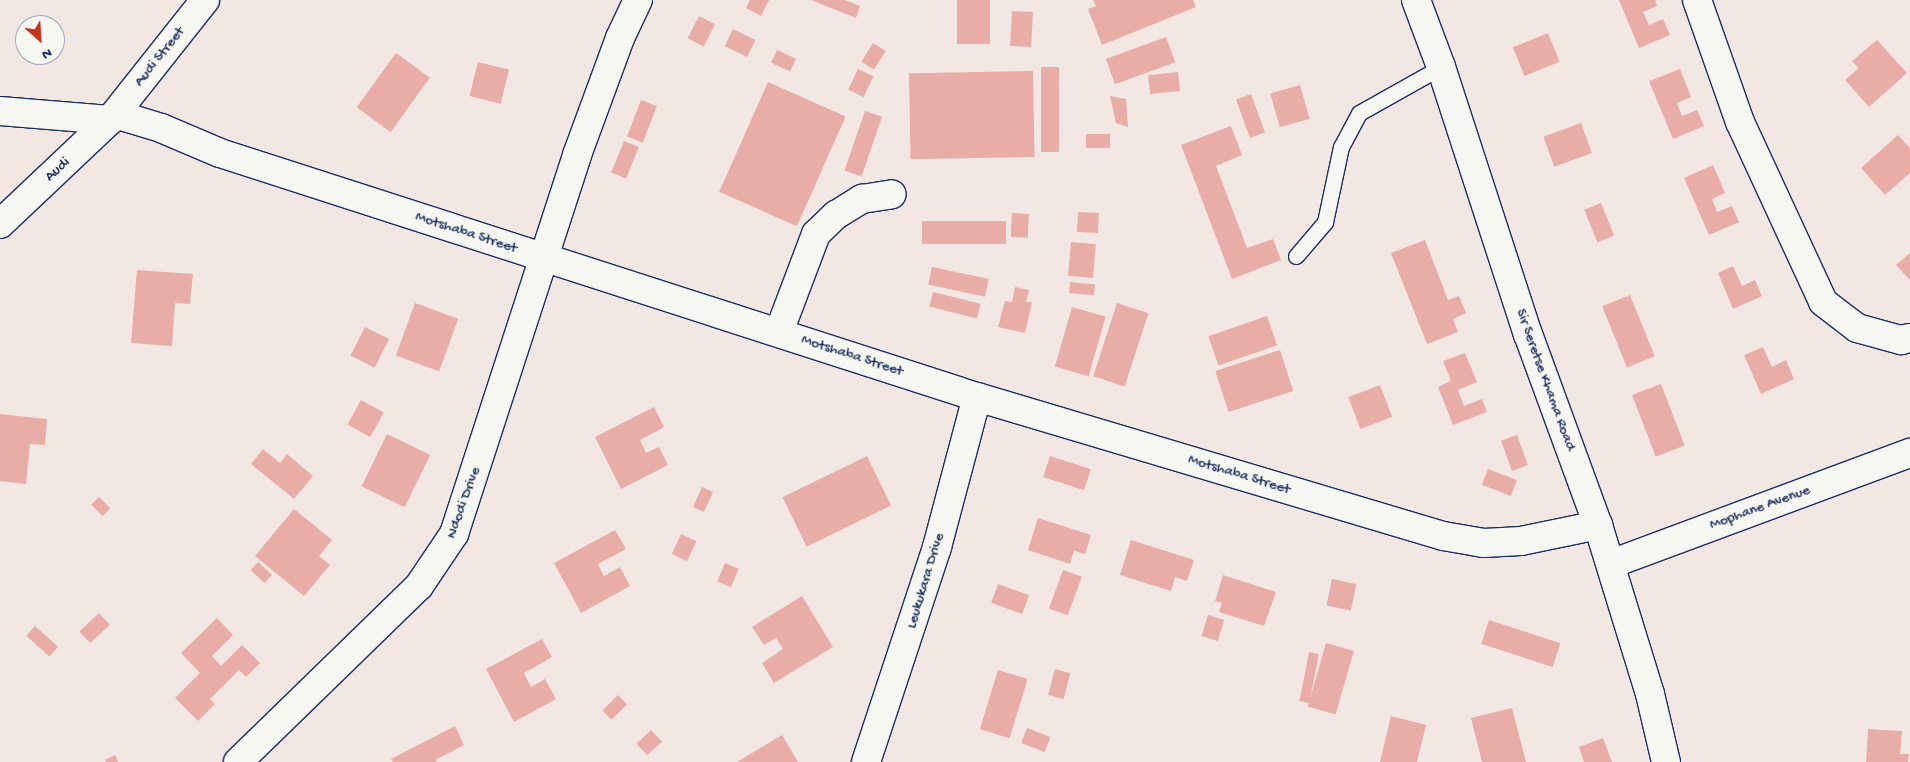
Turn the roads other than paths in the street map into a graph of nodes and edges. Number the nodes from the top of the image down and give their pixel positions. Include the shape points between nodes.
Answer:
1 (205, 0) edge
2 (638, 0) edge
3 (1416, 0) edge
4 (1696, 0) edge
5 (1441, 67) junction
6 (0, 111) edge
7 (113, 117) junction
8 (892, 194) dead end
9 (0, 224) edge
10 (1296, 256) dead end
11 (542, 258) junction
12 (779, 332) junction
13 (1910, 338) edge
14 (977, 397) junction
15 (1910, 453) edge
16 (1598, 525) junction
17 (1611, 564) junction
18 (238, 762) edge
19 (866, 762) edge
20 (1666, 762) edge

1 - 7 street, Audi Street
2 - 11 street, Ndodi Drive via 620,38
3 - 5 street, Sir Seretse Khama Road
4 - 13 street via 1740,122 1823,302 1857,328 1901,340
5 - 10 lane via 1359,114 1341,147 1325,222
5 - 16 street, Sir Seretse Khama Road via 1528,334
6 - 7 street, Motshaba Street
7 - 9 street, Audi
7 - 11 street, Motshaba Street via 161,128 220,153
8 - 12 street via 862,199 836,214 816,234
11 - 12 street, Motshaba Street
11 - 18 street, Ndodi Drive via 464,512 445,551 419,586
12 - 14 street, Motshaba Street
14 - 16 street, Motshaba Street via 1443,536 1484,544 1521,541
14 - 19 street, Leukukara Drive via 937,547
15 - 17 street, Mophane Avenue
16 - 17 street, Sir Seretse Khama Road
17 - 20 street, Sir Seretse Khama Road via 1650,694

